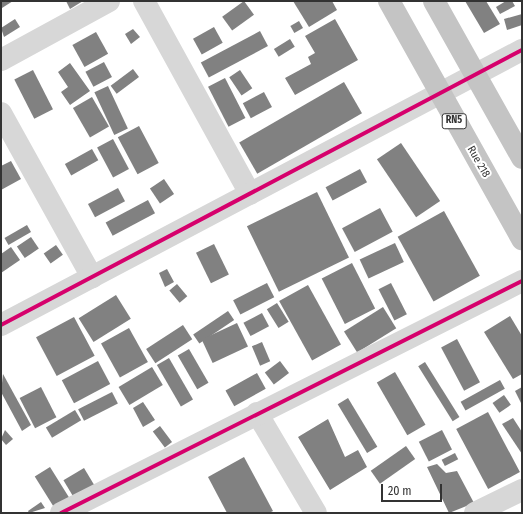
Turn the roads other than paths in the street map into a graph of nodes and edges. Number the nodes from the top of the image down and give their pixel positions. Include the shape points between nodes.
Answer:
1 (109, 1) edge
2 (144, 1) edge
3 (389, 1) edge
4 (434, 1) edge
5 (522, 50) edge
6 (1, 60) edge
7 (474, 75) junction
8 (439, 94) junction
9 (1, 113) edge
10 (522, 158) edge
11 (250, 194) junction
12 (522, 239) edge
13 (92, 277) junction
14 (522, 281) edge
15 (1, 325) edge
16 (257, 413) junction
17 (522, 490) edge
18 (61, 513) edge
19 (316, 513) edge
20 (475, 513) edge

1 - 6 street
2 - 11 street
3 - 8 highway, Rue 218 / RN5
4 - 7 highway
5 - 7 street
7 - 8 street
7 - 10 highway
8 - 11 street
8 - 12 highway, Rue 218 / RN5
9 - 13 street
11 - 13 street
13 - 15 street
14 - 16 street
16 - 18 street
16 - 19 street
17 - 20 street

